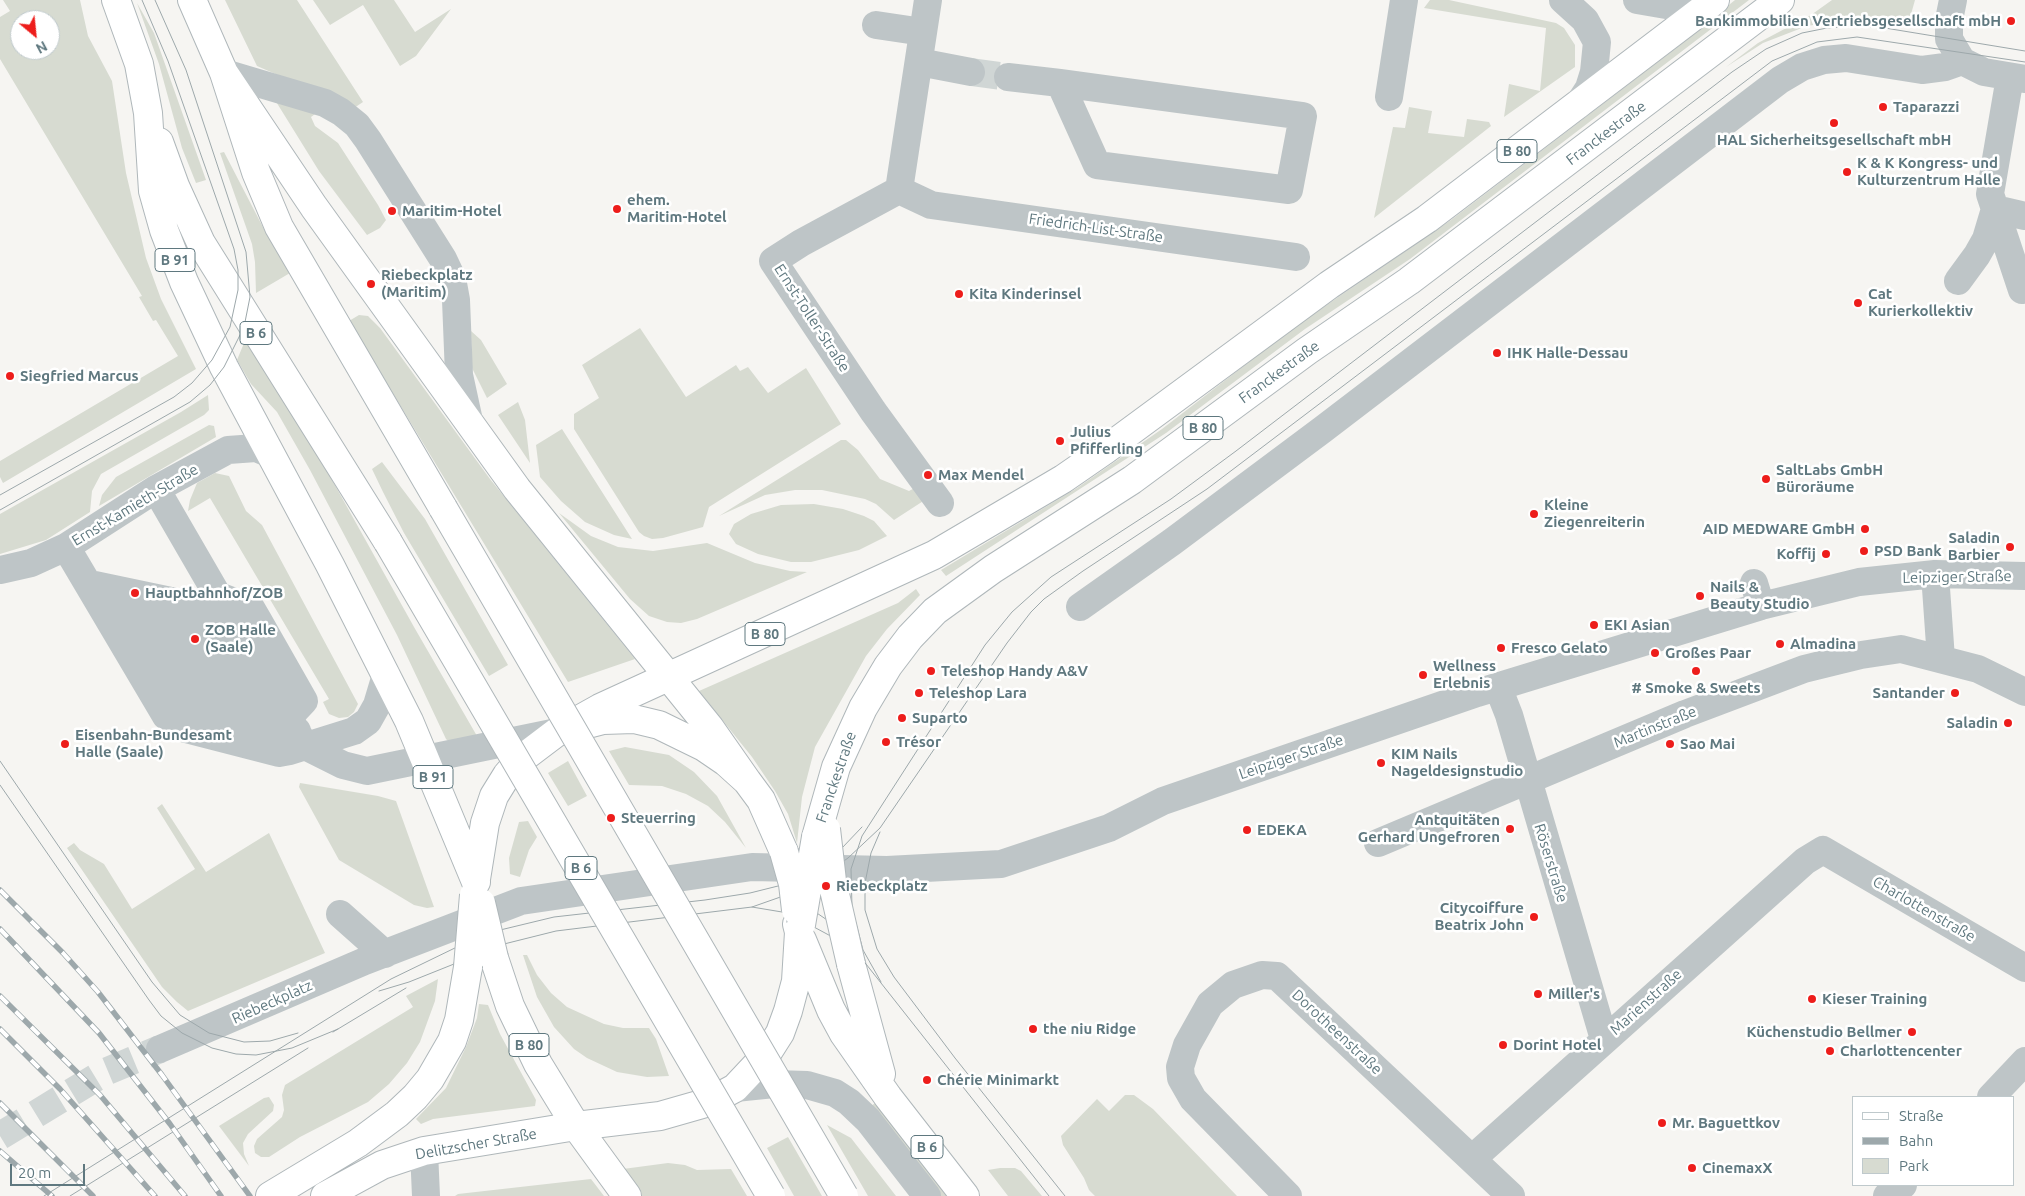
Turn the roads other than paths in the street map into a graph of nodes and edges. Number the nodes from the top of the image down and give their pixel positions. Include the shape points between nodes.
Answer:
1 (116, 0) edge
2 (192, 0) edge
3 (928, 0) edge
4 (1404, 0) edge
5 (1563, 0) edge
6 (1637, 0) edge
7 (1780, 0) edge
8 (1953, 0) edge
9 (1708, 5) edge
10 (876, 25) dead end
11 (923, 32) junction
12 (1962, 61) junction
13 (919, 62) junction
14 (971, 72) tunnel mouth
15 (224, 73) junction
16 (1008, 77) tunnel mouth
17 (2017, 78) edge
18 (1060, 83) junction
19 (1389, 97) dead end
20 (1578, 105) junction
21 (148, 113) junction
22 (899, 190) junction
23 (1994, 209) junction
24 (2025, 216) edge
25 (1296, 257) dead end
26 (1958, 281) dead end
27 (2022, 290) dead end
28 (469, 421) junction
29 (270, 454) junction
30 (156, 489) junction
31 (940, 503) dead end
32 (66, 547) junction
33 (0, 570) edge
34 (1935, 574) junction
35 (2025, 576) edge
36 (90, 584) junction
37 (223, 604) junction
38 (1080, 607) dead end
39 (106, 612) junction
40 (122, 640) junction
41 (244, 640) junction
42 (1941, 659) junction
43 (139, 669) junction
44 (262, 671) junction
45 (386, 675) junction
46 (670, 677) junction
47 (1482, 684) junction
48 (2025, 692) edge
49 (293, 724) junction
50 (557, 732) junction
51 (425, 759) junction
52 (1527, 780) junction
53 (747, 782) junction
54 (1110, 828) joint
55 (821, 833) junction
56 (1378, 843) dead end
57 (1823, 850) joint
58 (476, 890) junction
59 (340, 914) dead end
60 (799, 927) junction
61 (385, 954) junction
62 (2025, 968) edge
63 (1604, 1039) junction
64 (160, 1049) tunnel mouth
65 (2025, 1061) edge
66 (735, 1088) junction
67 (1992, 1096) edge
68 (888, 1097) junction
69 (576, 1126) junction
70 (424, 1151) junction
71 (1472, 1158) junction
72 (1902, 1186) edge
73 (270, 1196) edge
74 (325, 1196) edge
75 (426, 1196) edge
76 (627, 1196) edge
77 (771, 1196) edge
78 (844, 1196) edge
79 (927, 1196) edge
80 (965, 1196) edge
81 (1288, 1196) edge
82 (1511, 1196) edge
83 (1887, 1196) edge

1 - 21 main road, B 6 via 139,64
2 - 15 main road
3 - 11 street
4 - 19 street via 1409,35
5 - 20 street via 1585,20 1597,42 1594,72
6 - 9 street
7 - 55 main road, Franckestraße / B 80 via 1409,281 1307,351 1132,480 992,569 935,611 888,666 862,708 836,766
8 - 12 street via 1949,39
9 - 20 main road, B 80
10 - 11 street
11 - 13 street
12 - 17 street via 1984,72
12 - 38 street via 1922,70 1846,58 1824,60 1802,67 1780,80 1322,430
13 - 14 street
13 - 22 street
15 - 28 main road, B 6 via 314,207
15 - 28 street via 325,103 341,112 368,140 452,278 459,375
15 - 78 main road, bridge via 256,172 279,227
16 - 18 street
17 - 23 street via 1990,194
18 - 18 street via 1303,116 1289,190 1097,165
20 - 46 main road, B 80 via 1427,219 1329,285 1063,479 934,555
21 - 29 main road, B 91 via 153,191 164,230 217,353
21 - 77 main road, B 6, bridge via 175,186 201,243 388,542
22 - 25 street, Friedrich-List-Straße via 931,205
22 - 31 street, Ernst-Toller-Straße via 773,261
23 - 24 street
23 - 26 street via 1986,239
23 - 27 street
28 - 46 main road, B 6 via 564,550
29 - 30 street, Ernst-Kamieth-Straße via 256,448 228,450
29 - 45 main road, B 91
30 - 32 street, Ernst-Kamieth-Straße
30 - 37 street
32 - 33 street, Ernst-Kamieth-Straße via 31,562
32 - 36 street
34 - 35 street, Leipziger Straße
34 - 42 street
34 - 47 street, Leipziger Straße via 1859,570 1757,594
36 - 37 street
36 - 39 street
37 - 41 street
37 - 49 street via 251,608 258,620 304,701
39 - 40 street
39 - 41 street
40 - 43 street
40 - 44 street
41 - 44 street
42 - 48 street, Martinstraße via 1978,669
42 - 52 street, Martinstraße via 1902,649 1861,654 1804,669
43 - 49 street
43 - 49 street via 166,716 178,727 279,753
44 - 49 street
45 - 49 street via 378,705 368,721 354,731
45 - 51 main road, B 91
46 - 50 main road, B 80 via 600,708
46 - 53 main road, B 6
47 - 52 street, Röserstraße
47 - 54 street, Leipziger Straße via 1163,801
49 - 51 street via 343,765 367,771
50 - 51 street
50 - 53 main road, B 80 via 604,720 634,719 659,725 704,747
50 - 58 main road, B 80 via 520,760 494,796 484,823
51 - 58 main road, B 91
52 - 56 street, Martinstraße
52 - 63 street, Röserstraße
53 - 60 main road, B 6, bridge via 768,814 784,852 793,884
54 - 61 street, Riebeckplatz via 1001,864 880,870 752,867 521,902
55 - 60 main road, Franckestraße / B 80, bridge
55 - 68 main road, B 80, bridge via 851,964
57 - 62 street, Charlottenstraße
57 - 63 street, Marienstraße via 1805,861
58 - 69 main road, B 80, bridge via 507,998 538,1064
58 - 73 main road, bridge via 461,1013 452,1041 430,1079 396,1114 358,1143
59 - 61 street
60 - 66 main road, B 80 via 796,981 780,1033 766,1055
60 - 68 main road, B 6 via 831,1010
61 - 64 street, Riebeckplatz
63 - 71 street, Marienstraße
65 - 67 street
66 - 69 main road, B 80 via 709,1102 660,1116
66 - 79 street via 807,1085 835,1093 868,1120
68 - 80 main road, B 6
69 - 70 main road, Delitzscher Straße
69 - 76 main road
70 - 74 main road, Delitzscher Straße via 382,1165
70 - 75 street
71 - 81 street, Dorotheenstraße via 1277,976 1262,975 1233,984 1210,1004 1186,1045 1180,1067 1181,1078 1193,1099
71 - 82 street, Dorotheenstraße
72 - 83 street

